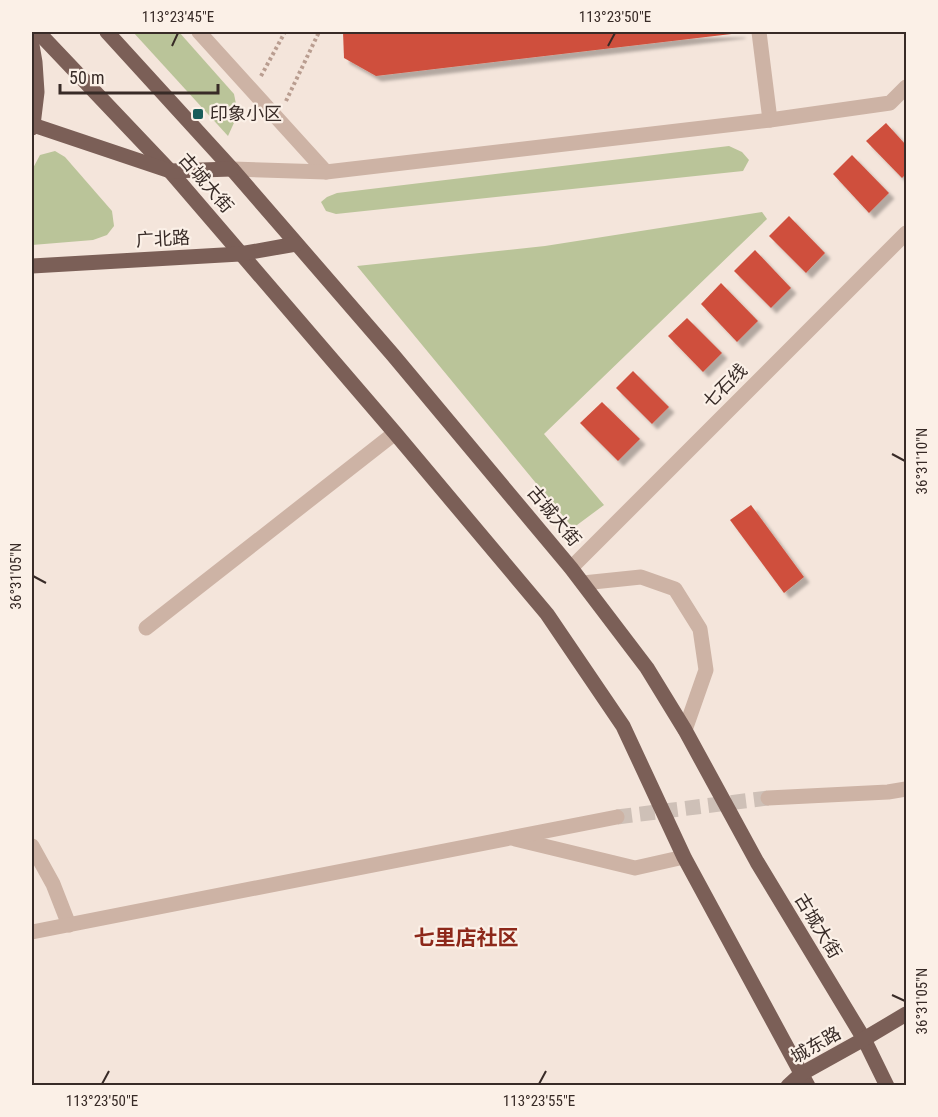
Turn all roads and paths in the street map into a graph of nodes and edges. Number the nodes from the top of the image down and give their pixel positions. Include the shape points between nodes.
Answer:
1 (38, 32) edge
2 (107, 32) edge
3 (199, 32) edge
4 (285, 32) edge
5 (319, 32) edge
6 (759, 32) edge
7 (32, 45) edge
8 (906, 87) edge
9 (253, 91) junction
10 (278, 118) junction
11 (770, 120) junction
12 (32, 126) edge
13 (232, 169) junction
14 (170, 171) junction
15 (326, 172) junction
16 (906, 233) edge
17 (296, 244) junction
18 (240, 254) junction
19 (32, 266) edge
20 (395, 433) junction
21 (572, 568) junction
22 (583, 583) junction
23 (146, 628) dead end
24 (686, 730) junction
25 (906, 789) edge
26 (768, 798) tunnel mouth
27 (617, 817) tunnel mouth
28 (509, 838) junction
29 (32, 846) edge
30 (684, 858) junction
31 (69, 925) junction
32 (32, 932) edge
33 (906, 1014) edge
34 (864, 1039) junction
35 (804, 1080) edge
36 (788, 1086) edge
37 (887, 1086) edge

1 - 14 main road, 古城大街
2 - 13 main road, 古城大街
3 - 9 street
4 - 9 path
5 - 10 path
6 - 11 street
7 - 12 main road via 37,92
8 - 11 street via 890,102
9 - 10 street
10 - 15 street
11 - 15 street
12 - 14 main road
13 - 14 main road
13 - 15 street
13 - 17 main road, 古城大街
14 - 18 main road, 古城大街
16 - 21 street, 七石线
17 - 18 main road, 广北路
17 - 21 main road, 古城大街
18 - 19 main road, 广北路
18 - 20 main road, 古城大街
20 - 23 street
20 - 30 main road, 古城大街 via 547,614 623,726
21 - 22 main road, 古城大街
22 - 24 main road, 古城大街 via 647,668
22 - 24 street via 641,577 675,589 700,629 706,670
24 - 34 main road, 古城大街 via 757,862
25 - 26 street
27 - 28 street
28 - 30 street via 635,868
28 - 31 street
29 - 31 street
30 - 35 main road, 古城大街
31 - 32 street
33 - 34 main road, 城东路
34 - 35 main road, 城东路
34 - 37 main road, 古城大街
35 - 36 main road, 城东路

